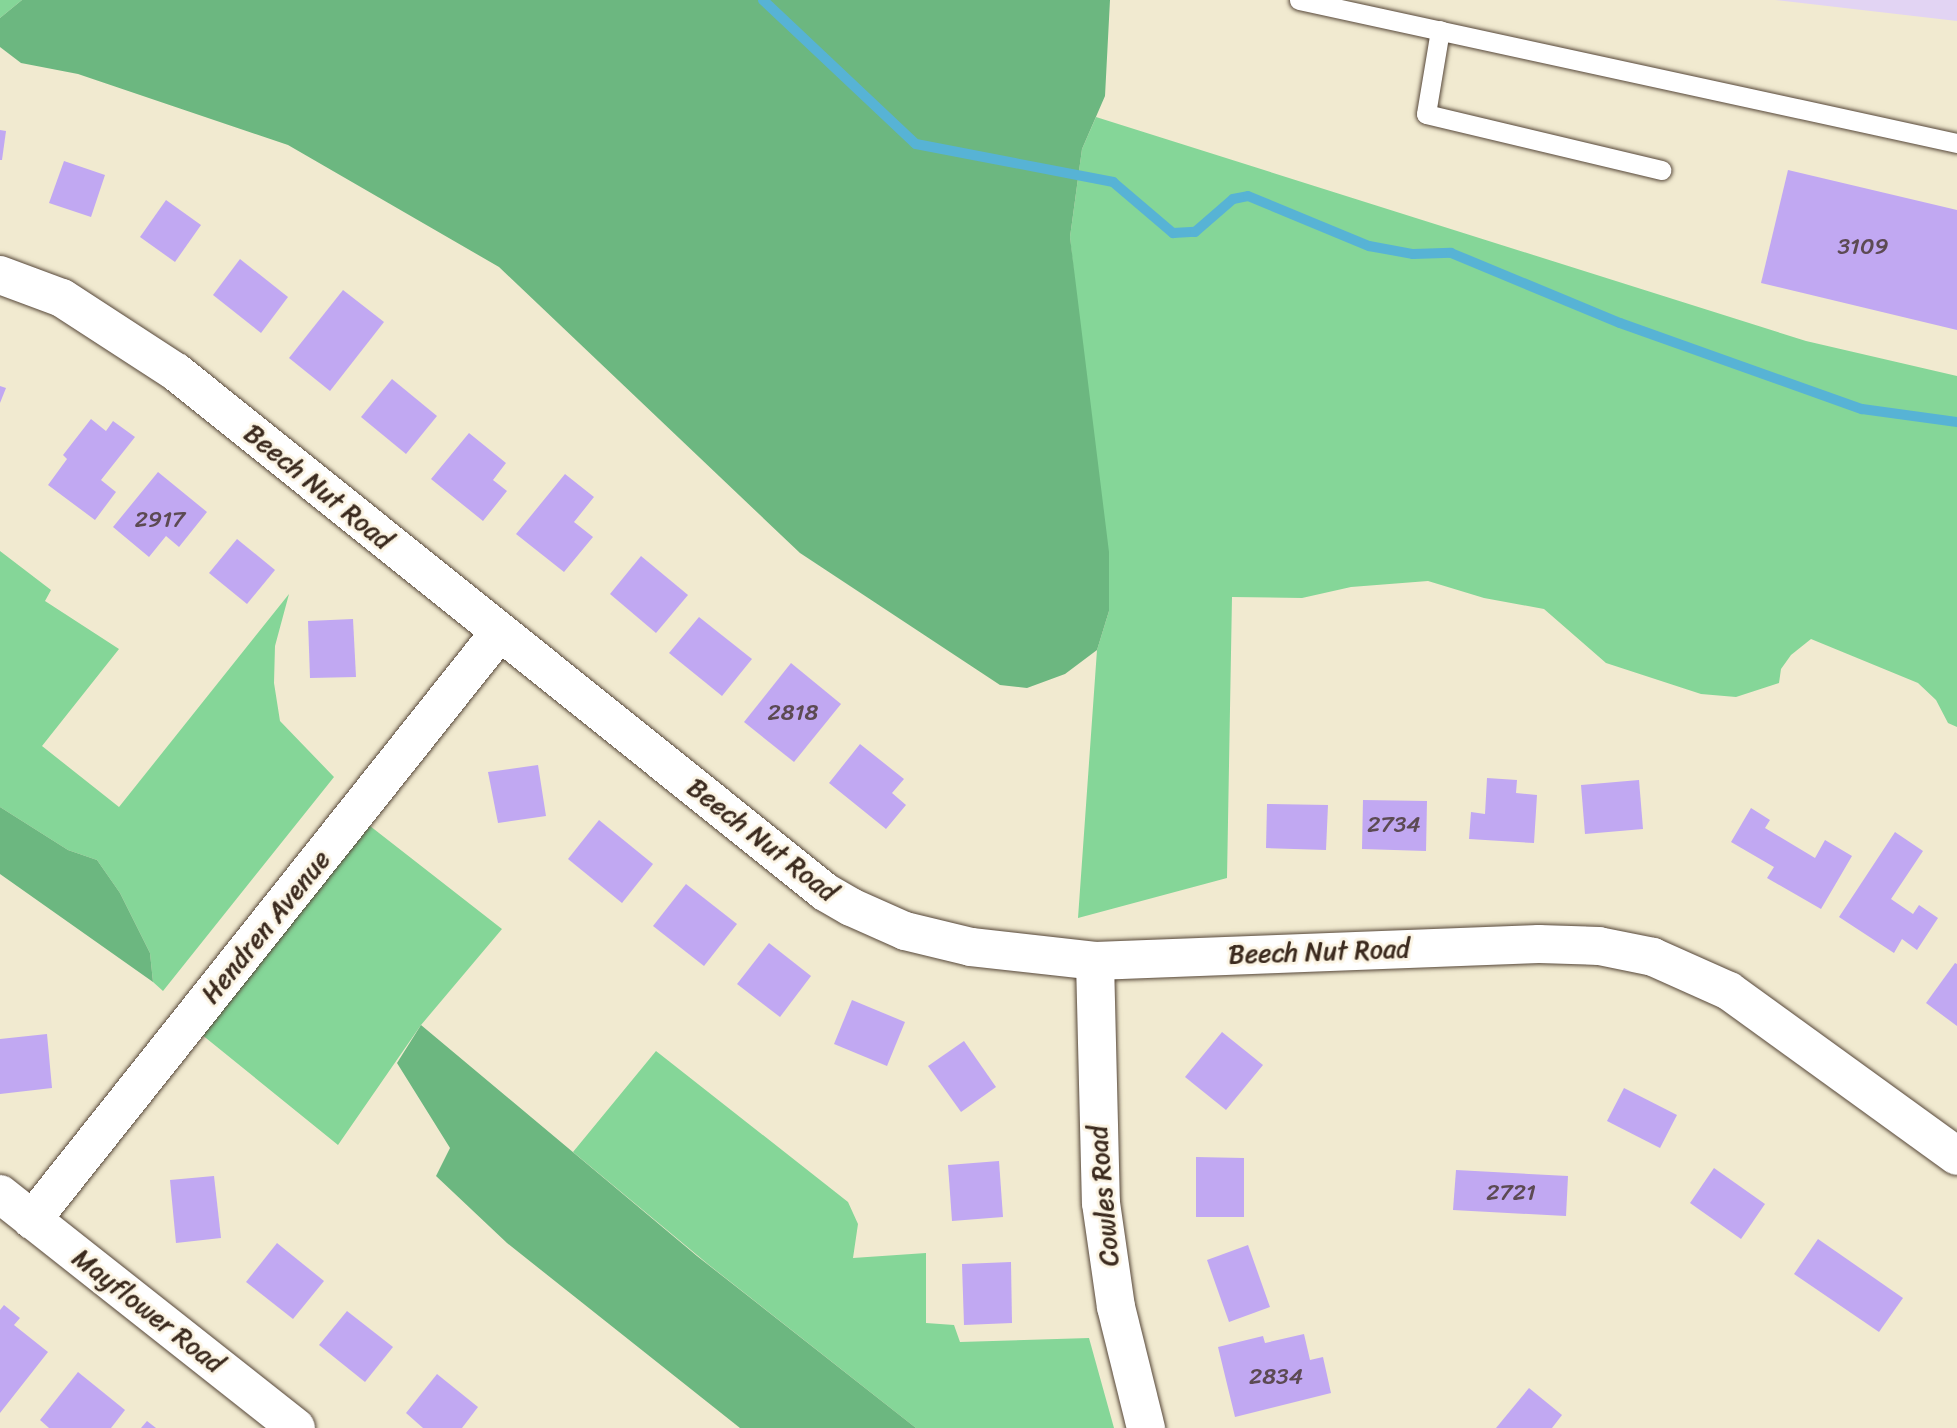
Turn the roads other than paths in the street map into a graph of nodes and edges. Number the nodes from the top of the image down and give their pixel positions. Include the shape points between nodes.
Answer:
1 (1299, 0) edge
2 (1440, 30) junction
3 (1957, 143) edge
4 (1661, 170) dead end
5 (0, 275) edge
6 (499, 633) junction
7 (1095, 961) junction
8 (1957, 1156) edge
9 (0, 1194) edge
10 (32, 1220) junction
11 (296, 1428) edge
12 (1146, 1428) edge

1 - 2 lane
2 - 3 lane
2 - 4 lane via 1426,114
5 - 6 street, Beech Nut Road via 62,298 136,343
6 - 7 street, Beech Nut Road via 825,892 851,907 905,931 971,947
6 - 10 street, Hendren Avenue
7 - 8 street, Beech Nut Road via 1539,944 1599,946 1653,957 1729,991
7 - 12 street, Cowles Road via 1101,1203 1115,1307
9 - 10 street, Mayflower Road
10 - 11 street, Mayflower Road

